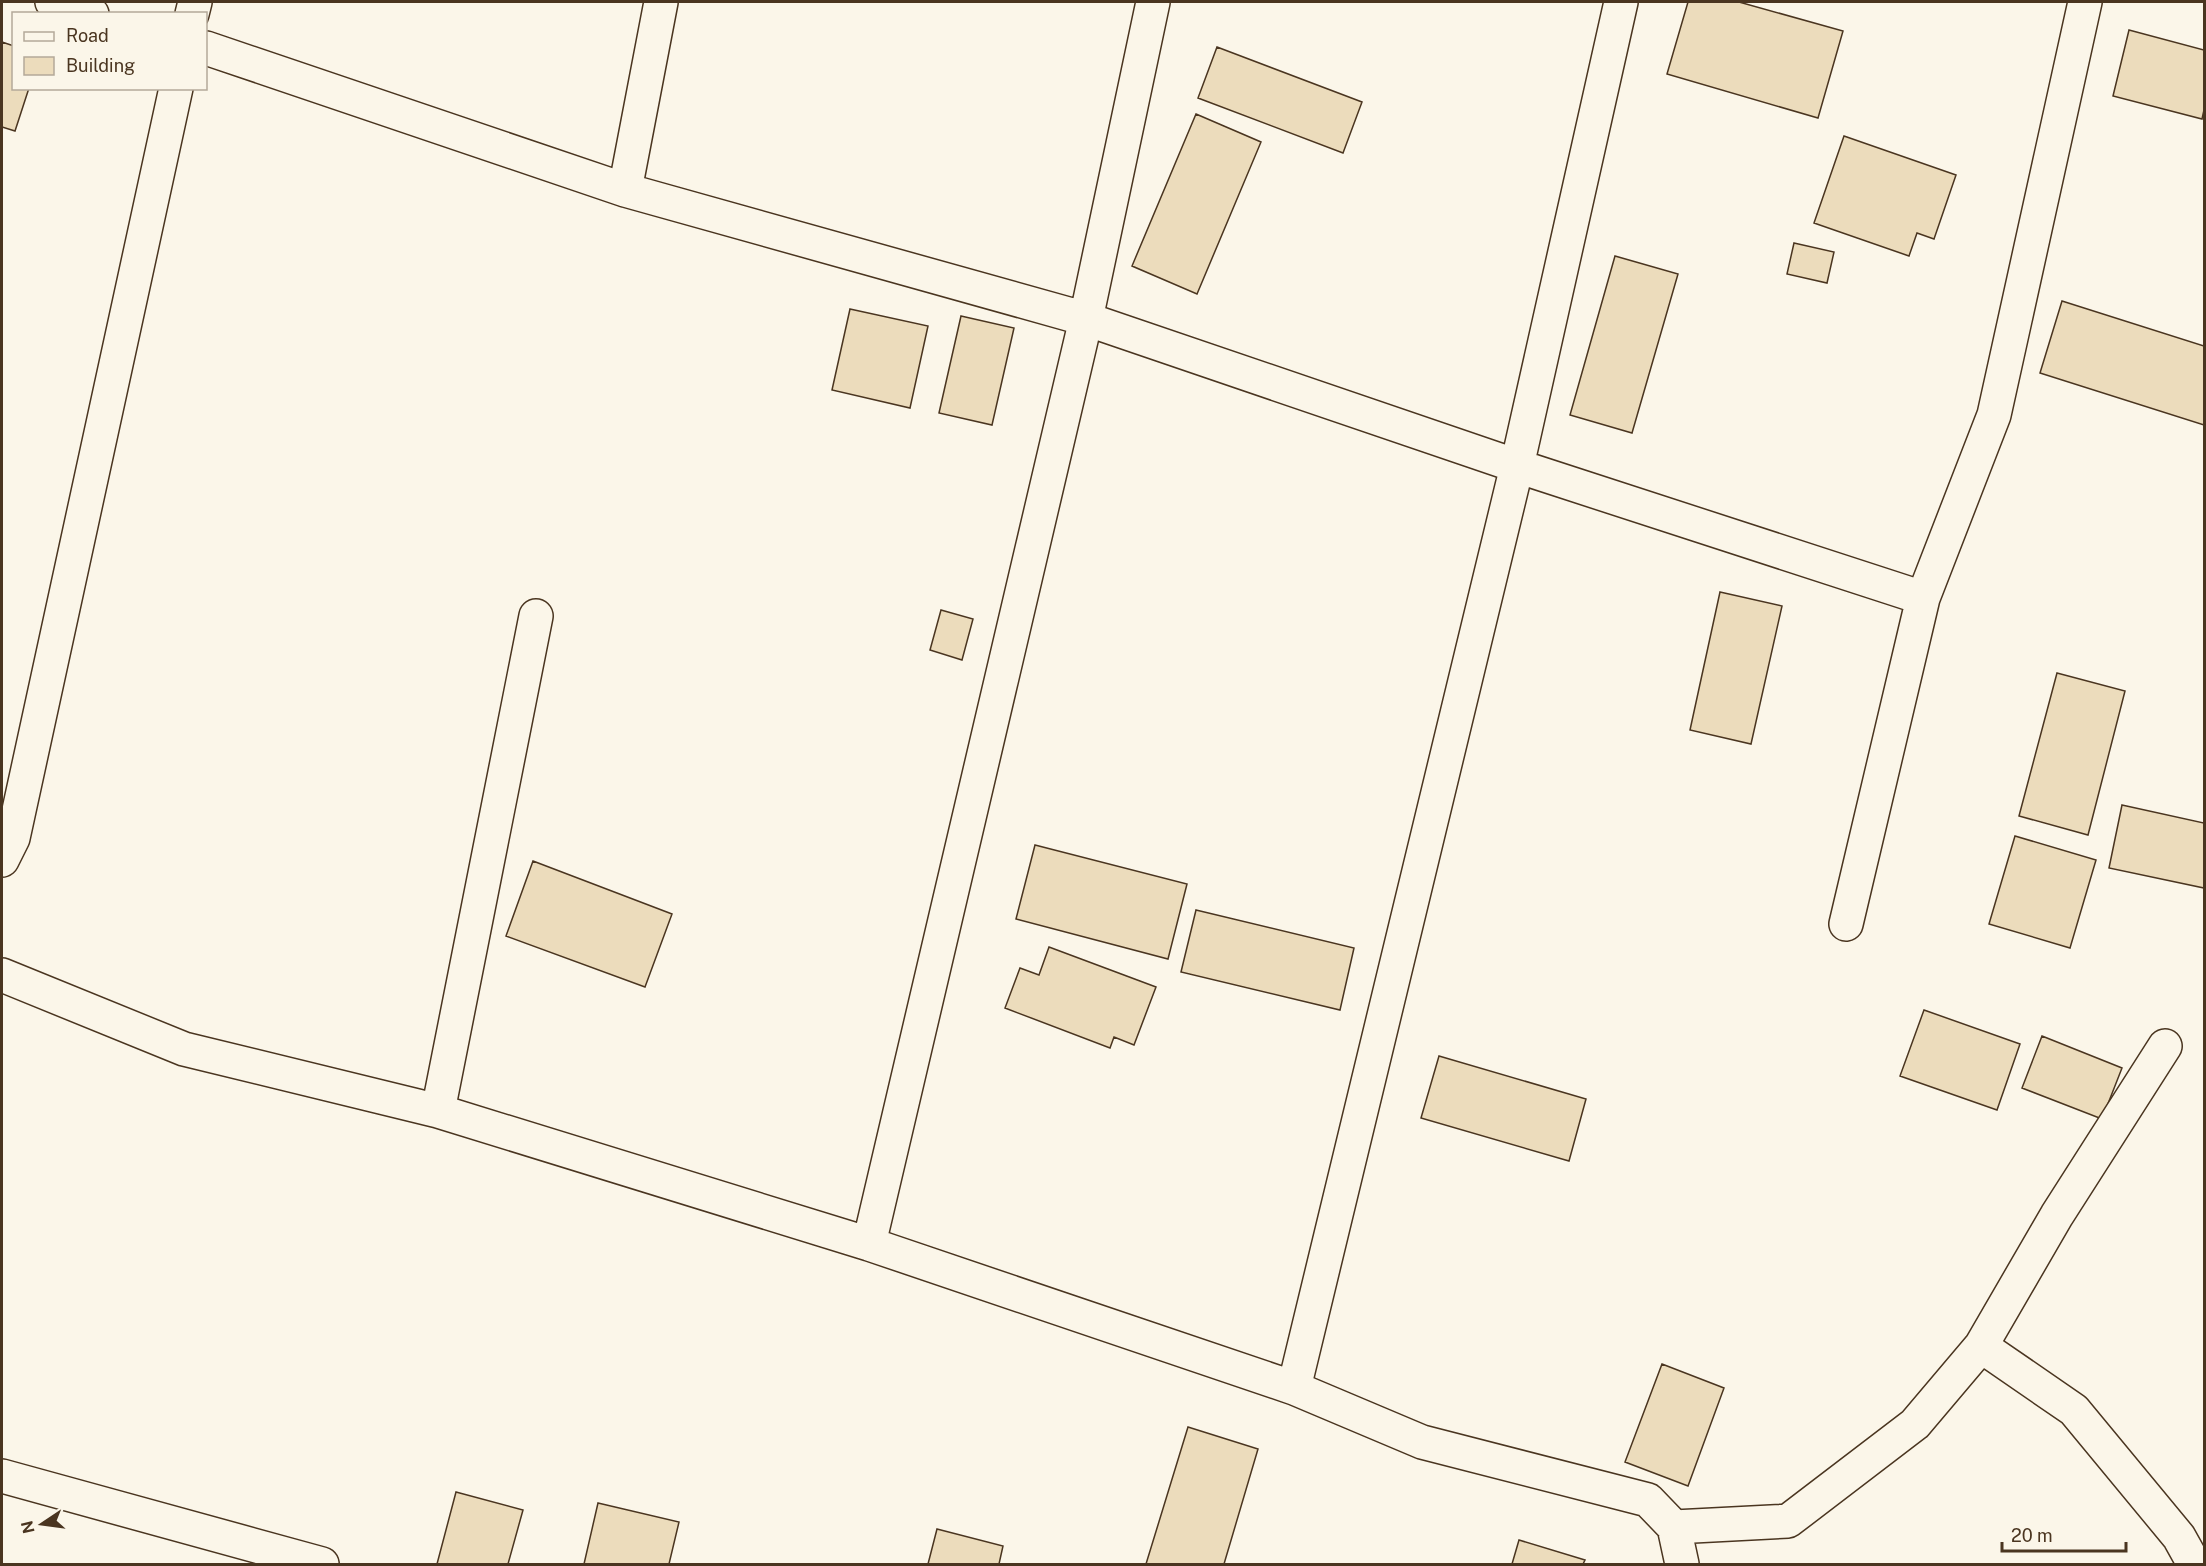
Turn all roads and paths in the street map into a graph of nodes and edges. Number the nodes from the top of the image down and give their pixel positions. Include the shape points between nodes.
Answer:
1 (52, 2) edge
2 (661, 2) edge
3 (1153, 2) edge
4 (1621, 2) edge
5 (2085, 2) edge
6 (85, 12) edge
7 (207, 48) edge
8 (176, 90) edge
9 (625, 190) junction
10 (1086, 319) junction
11 (1517, 466) junction
12 (1923, 598) junction
13 (536, 616) dead end
14 (2, 860) edge
15 (1846, 924) dead end
16 (2, 975) edge
17 (2165, 1046) dead end
18 (438, 1111) junction
19 (869, 1244) junction
20 (1981, 1346) junction
21 (1294, 1388) junction
22 (2, 1476) edge
23 (1674, 1527) junction
24 (322, 1564) edge
25 (1682, 1564) edge
26 (2194, 1564) edge

1 - 6 street
2 - 9 street
3 - 10 street
4 - 11 street
5 - 12 street via 1994,415
7 - 9 street
8 - 14 street via 13,838
9 - 10 street
10 - 11 street
10 - 19 street
11 - 12 street
11 - 21 street
12 - 15 street
13 - 18 street
16 - 18 street via 184,1049
17 - 20 street via 2057,1215
18 - 19 street
19 - 21 street
20 - 23 street via 1915,1424 1788,1521
20 - 26 street via 2074,1410 2179,1537
21 - 23 street via 1422,1442 1648,1500
22 - 24 street
23 - 25 street

